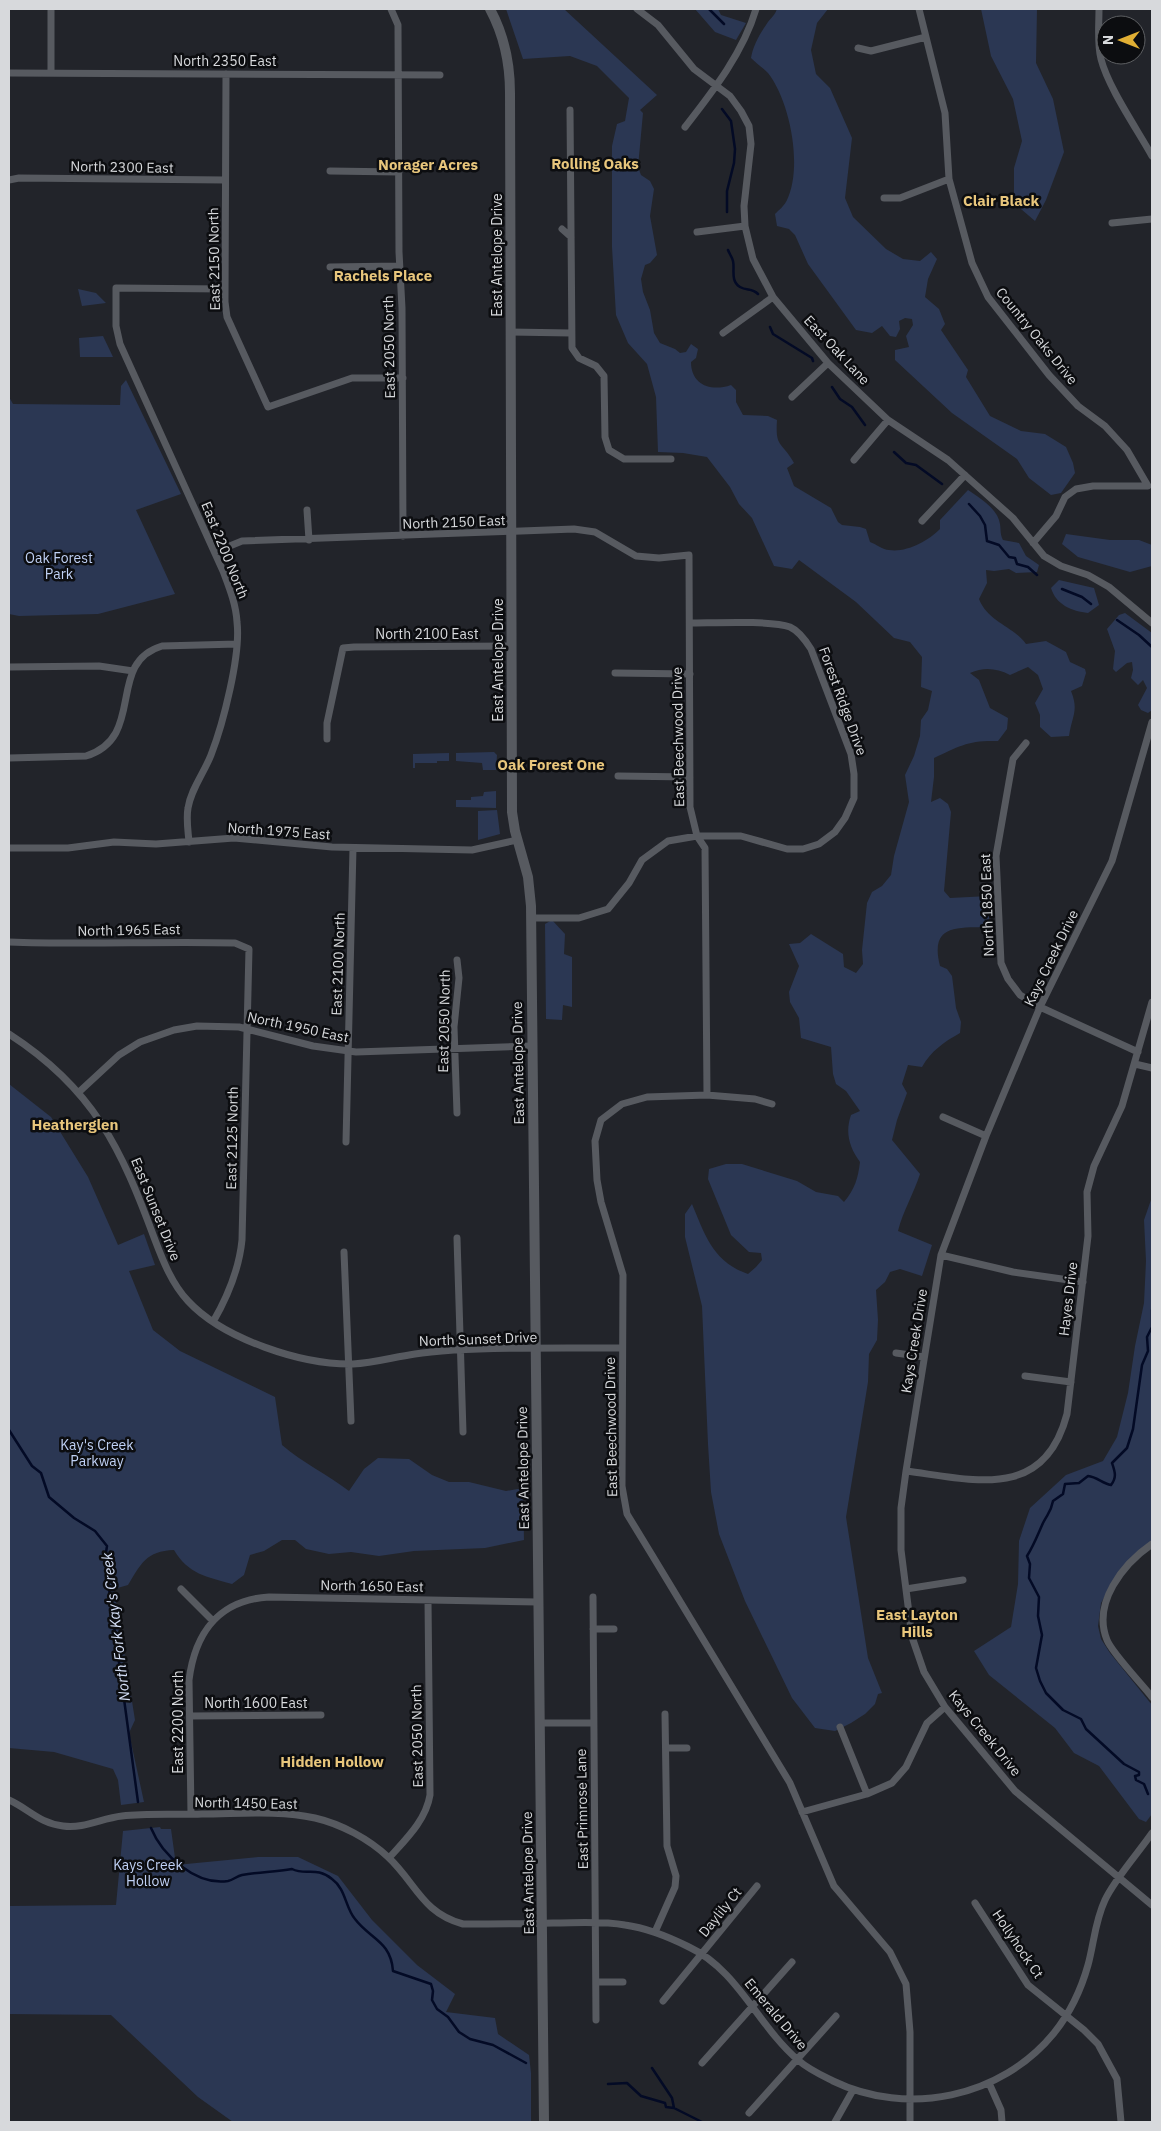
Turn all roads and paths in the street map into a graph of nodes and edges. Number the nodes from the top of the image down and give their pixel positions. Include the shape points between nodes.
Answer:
1 (51, 9) edge
2 (391, 9) edge
3 (490, 9) edge
4 (637, 9) edge
5 (756, 9) edge
6 (920, 9) edge
7 (1099, 9) edge
8 (926, 37) junction
9 (858, 48) dead end
10 (9, 73) edge
11 (51, 73) junction
12 (226, 74) junction
13 (398, 75) junction
14 (440, 75) dead end
15 (716, 86) junction
16 (570, 110) dead end
17 (685, 127) dead end
18 (1152, 156) edge
19 (330, 171) dead end
20 (399, 172) junction
21 (949, 179) junction
22 (9, 180) edge
23 (225, 180) junction
24 (884, 198) dead end
25 (1152, 219) edge
26 (1112, 223) dead end
27 (745, 226) junction
28 (562, 229) dead end
29 (697, 232) dead end
30 (571, 237) junction
31 (399, 266) junction
32 (330, 267) dead end
33 (224, 288) junction
34 (772, 297) junction
35 (510, 332) junction
36 (571, 333) junction
37 (723, 333) dead end
38 (828, 363) junction
39 (402, 378) junction
40 (792, 397) dead end
41 (888, 420) junction
42 (671, 459) dead end
43 (854, 460) dead end
44 (965, 475) junction
45 (307, 510) dead end
46 (922, 521) dead end
47 (512, 532) junction
48 (403, 536) junction
49 (309, 540) junction
50 (1033, 542) junction
51 (215, 552) junction
52 (689, 555) joint
53 (690, 623) junction
54 (1152, 623) edge
55 (237, 644) junction
56 (511, 646) junction
57 (9, 667) edge
58 (133, 671) junction
59 (615, 673) dead end
60 (690, 674) junction
61 (1152, 722) edge
62 (327, 739) dead end
63 (1026, 743) dead end
64 (9, 758) edge
65 (618, 776) dead end
66 (690, 777) junction
67 (697, 836) junction
68 (517, 840) junction
69 (189, 842) junction
70 (9, 848) edge
71 (353, 848) junction
72 (531, 918) junction
73 (9, 942) edge
74 (249, 949) joint
75 (457, 960) dead end
76 (1152, 1002) edge
77 (1040, 1007) junction
78 (247, 1029) junction
79 (9, 1034) edge
80 (531, 1046) junction
81 (455, 1048) junction
82 (348, 1052) junction
83 (1138, 1052) junction
84 (1135, 1064) junction
85 (1152, 1068) edge
86 (79, 1092) junction
87 (706, 1095) junction
88 (772, 1104) dead end
89 (457, 1113) dead end
90 (943, 1117) dead end
91 (986, 1136) junction
92 (346, 1142) dead end
93 (457, 1238) dead end
94 (344, 1252) dead end
95 (941, 1255) junction
96 (1083, 1282) junction
97 (213, 1322) junction
98 (622, 1348) junction
99 (535, 1349) junction
100 (462, 1350) junction
101 (896, 1353) dead end
102 (924, 1357) junction
103 (306, 1359) joint
104 (349, 1364) junction
105 (1025, 1376) dead end
106 (1071, 1382) junction
107 (351, 1421) dead end
108 (463, 1432) dead end
109 (906, 1471) junction
110 (1152, 1544) edge
111 (963, 1580) dead end
112 (181, 1589) dead end
113 (906, 1589) junction
114 (593, 1597) dead end
115 (428, 1600) junction
116 (538, 1602) junction
117 (213, 1621) junction
118 (593, 1629) junction
119 (614, 1629) dead end
120 (1152, 1697) edge
121 (945, 1707) junction
122 (665, 1714) dead end
123 (321, 1715) dead end
124 (190, 1716) junction
125 (540, 1723) junction
126 (593, 1723) junction
127 (840, 1727) dead end
128 (666, 1748) junction
129 (687, 1748) dead end
130 (868, 1794) junction
131 (9, 1800) edge
132 (802, 1812) junction
133 (191, 1814) junction
134 (1152, 1833) edge
135 (389, 1858) junction
136 (1120, 1879) junction
137 (757, 1886) dead end
138 (975, 1903) dead end
139 (1152, 1906) edge
140 (596, 1922) junction
141 (542, 1923) junction
142 (655, 1932) junction
143 (702, 1954) junction
144 (792, 1962) dead end
145 (596, 1982) junction
146 (622, 1982) dead end
147 (663, 2001) dead end
148 (753, 2006) junction
149 (836, 2016) dead end
150 (1066, 2017) junction
151 (596, 2020) dead end
152 (798, 2060) junction
153 (702, 2063) dead end
154 (990, 2084) junction
155 (853, 2090) junction
156 (910, 2100) junction
157 (749, 2113) dead end
158 (544, 2122) edge
159 (835, 2122) edge
160 (910, 2122) edge
161 (1002, 2122) edge
162 (1121, 2122) edge

1 - 11 street
2 - 13 street, East 2050 North via 398,25
3 - 35 main road, East Antelope Drive via 502,38 510,79
4 - 15 street, East Oak Lane via 658,25 694,69
5 - 15 street via 749,32
6 - 8 street, Country Oaks Drive
7 - 18 street via 1098,43 1108,77
8 - 9 street via 870,51
8 - 21 street, Country Oaks Drive via 945,113
10 - 11 street, North 2350 East
11 - 12 street, North 2350 East
12 - 13 street, North 2350 East
12 - 23 street, East 2150 North
13 - 14 street, North 2350 East
13 - 20 street, East 2050 North
15 - 17 street
15 - 27 street, East Oak Lane via 730,96 748,126 751,144
16 - 30 street
19 - 20 street
20 - 31 street, East 2050 North
21 - 24 street via 900,198
21 - 50 street, Country Oaks Drive via 972,263 988,297 1049,375 1127,450 1148,486 1076,489 1065,497 1056,516
22 - 23 street, North 2300 East
23 - 33 street, East 2150 North
25 - 26 street
27 - 29 street
27 - 34 street, East Oak Lane via 753,259
28 - 30 street
30 - 36 street
31 - 32 street
31 - 39 street, East 2050 North
33 - 39 street, East 2150 North via 227,317 268,407 352,378
33 - 51 street, East 2200 North via 116,288 117,335
34 - 37 street
34 - 38 street, East Oak Lane
35 - 36 street
35 - 47 main road, East Antelope Drive
36 - 42 street via 572,348 579,358 596,366 604,376 605,437 609,450 624,459
38 - 40 street
38 - 41 street, East Oak Lane
39 - 48 street, East 2050 North
41 - 43 street
41 - 44 street, East Oak Lane
44 - 46 street
44 - 50 street, East Oak Lane via 1013,518
45 - 49 street
47 - 48 street, North 2150 East
47 - 52 street, North 2150 East via 574,529 595,532 636,556
47 - 56 main road, East Antelope Drive
48 - 49 street, North 2150 East
49 - 51 street, North 2150 East via 242,541
50 - 54 street, East Oak Lane via 1044,556 1109,587
51 - 55 street, East 2200 North via 234,600
52 - 53 street, East Beechwood Drive
53 - 60 street, East Beechwood Drive
53 - 67 street, Forest Ridge Drive via 768,624 790,628 804,639 811,649 851,754 854,774 854,798 846,818 819,844 787,850 741,836
55 - 58 street via 162,646 140,657
55 - 69 street, East 2200 North via 217,735 188,807
56 - 62 street, North 2100 East via 343,648 327,723
56 - 68 main road, East Antelope Drive via 512,812
57 - 58 street via 114,666
58 - 64 street via 119,728 113,740 96,753 73,757
59 - 60 street
60 - 66 street, East Beechwood Drive
61 - 77 street, Kays Creek Drive via 1112,860
63 - 77 street, North 1850 East via 1013,759 996,856 1001,963 1020,995
65 - 66 street
66 - 67 street, East Beechwood Drive via 690,807
67 - 72 street, Forest Ridge Drive via 668,841 642,860 630,883 608,909 579,918
67 - 87 street, East Beechwood Drive via 706,848
68 - 71 street, North 1975 East via 472,850
68 - 72 main road, East Antelope Drive via 528,877
69 - 70 street, North 1975 East
69 - 71 street, North 1975 East via 234,838
71 - 82 street, East 2100 North
72 - 80 main road, East Antelope Drive
73 - 74 street, North 1965 East via 235,943
74 - 78 street, East 2125 North
75 - 81 street, East 2050 North
76 - 83 street, Hayes Drive
77 - 83 street, North 1850 East
77 - 91 street, Kays Creek Drive
78 - 82 street, North 1950 East
78 - 86 street, North 1950 East via 198,1026 158,1035 119,1055
78 - 97 street, East 2125 North via 240,1257 225,1301
79 - 86 street, East Sunset Drive via 35,1052
80 - 81 street, North 1950 East
80 - 99 main road, East Antelope Drive
81 - 82 street, North 1950 East
81 - 89 street, East 2050 North
82 - 92 street, East 2100 North
83 - 84 street, Hayes Drive
84 - 85 street
84 - 96 street, Hayes Drive via 1122,1106 1094,1166 1087,1192 1088,1236
86 - 97 street, East Sunset Drive via 114,1143 175,1284 188,1301
87 - 88 street, East Beechwood Drive via 755,1099
87 - 98 street, East Beechwood Drive via 647,1097 622,1104 601,1120 595,1142 597,1180 623,1275
90 - 91 street
91 - 95 street, Kays Creek Drive
93 - 100 street
94 - 104 street
95 - 96 street via 1012,1272
95 - 102 street, Kays Creek Drive
96 - 106 street, Hayes Drive
97 - 103 street, East Sunset Drive via 265,1348
98 - 99 street, North Sunset Drive
98 - 132 street, East Beechwood Drive via 622,1486 627,1514 790,1783
99 - 100 street, North Sunset Drive
99 - 116 main road, East Antelope Drive
100 - 104 street, North Sunset Drive via 416,1353
100 - 108 street
101 - 102 street
102 - 109 street, Kays Creek Drive
103 - 104 street, North Sunset Drive
104 - 107 street
105 - 106 street
106 - 109 street, Hayes Drive via 1062,1434 1046,1459 1022,1474 998,1481
109 - 113 street, Kays Creek Drive via 901,1542
110 - 120 street via 1125,1567 1106,1599 1102,1620 1107,1642
111 - 113 street
112 - 117 street
113 - 121 street, Kays Creek Drive via 912,1637 924,1672
114 - 118 street, East Primrose Lane
115 - 116 street, North 1650 East
115 - 117 street, North 1650 East via 256,1598 226,1609
115 - 135 street, East 2050 North via 430,1795 422,1818
116 - 125 main road, East Antelope Drive
117 - 124 street, East 2200 North via 194,1651 189,1680
118 - 119 street
118 - 126 street, East Primrose Lane
121 - 130 street via 927,1723 906,1767 892,1783
121 - 136 street, Kays Creek Drive via 1015,1791
122 - 128 street
123 - 124 street, North 1600 East
124 - 133 street, East 2200 North
125 - 126 street
125 - 141 main road, East Antelope Drive
126 - 140 street, East Primrose Lane
127 - 130 street
128 - 129 street
128 - 142 street via 667,1846 676,1876
130 - 132 street
131 - 133 street, North 1450 East via 38,1819 64,1826 123,1816
132 - 156 street, East Beechwood Drive via 834,1886 890,1952 906,1984
133 - 135 street, North 1450 East via 275,1813 317,1818 361,1838
134 - 136 street, Emerald Drive
135 - 141 street, North 1450 East via 433,1910 448,1920 463,1924
136 - 139 street, Kays Creek Drive
136 - 150 street, Emerald Drive via 1106,1898 1099,1915 1084,1977
137 - 143 street, Daylily Ct
138 - 150 street, Hollyhock Ct via 1028,1985
140 - 141 street, Emerald Drive
140 - 142 street, Emerald Drive via 625,1924
140 - 145 street, East Primrose Lane
141 - 158 main road, East Antelope Drive
142 - 143 street, Emerald Drive
143 - 147 street, Daylily Ct
143 - 148 street, Emerald Drive via 732,1981
144 - 148 street
145 - 146 street
145 - 151 street, East Primrose Lane
148 - 152 street, Emerald Drive
148 - 153 street
149 - 152 street
150 - 154 street, Emerald Drive via 1023,2064
150 - 162 street, Hollyhock Ct via 1098,2044 1110,2064 1117,2079
152 - 155 street, Emerald Drive
152 - 157 street
154 - 156 street, Emerald Drive via 948,2096
154 - 161 street via 1001,2110
155 - 156 street, Emerald Drive
155 - 159 street
156 - 160 street, East Beechwood Drive

